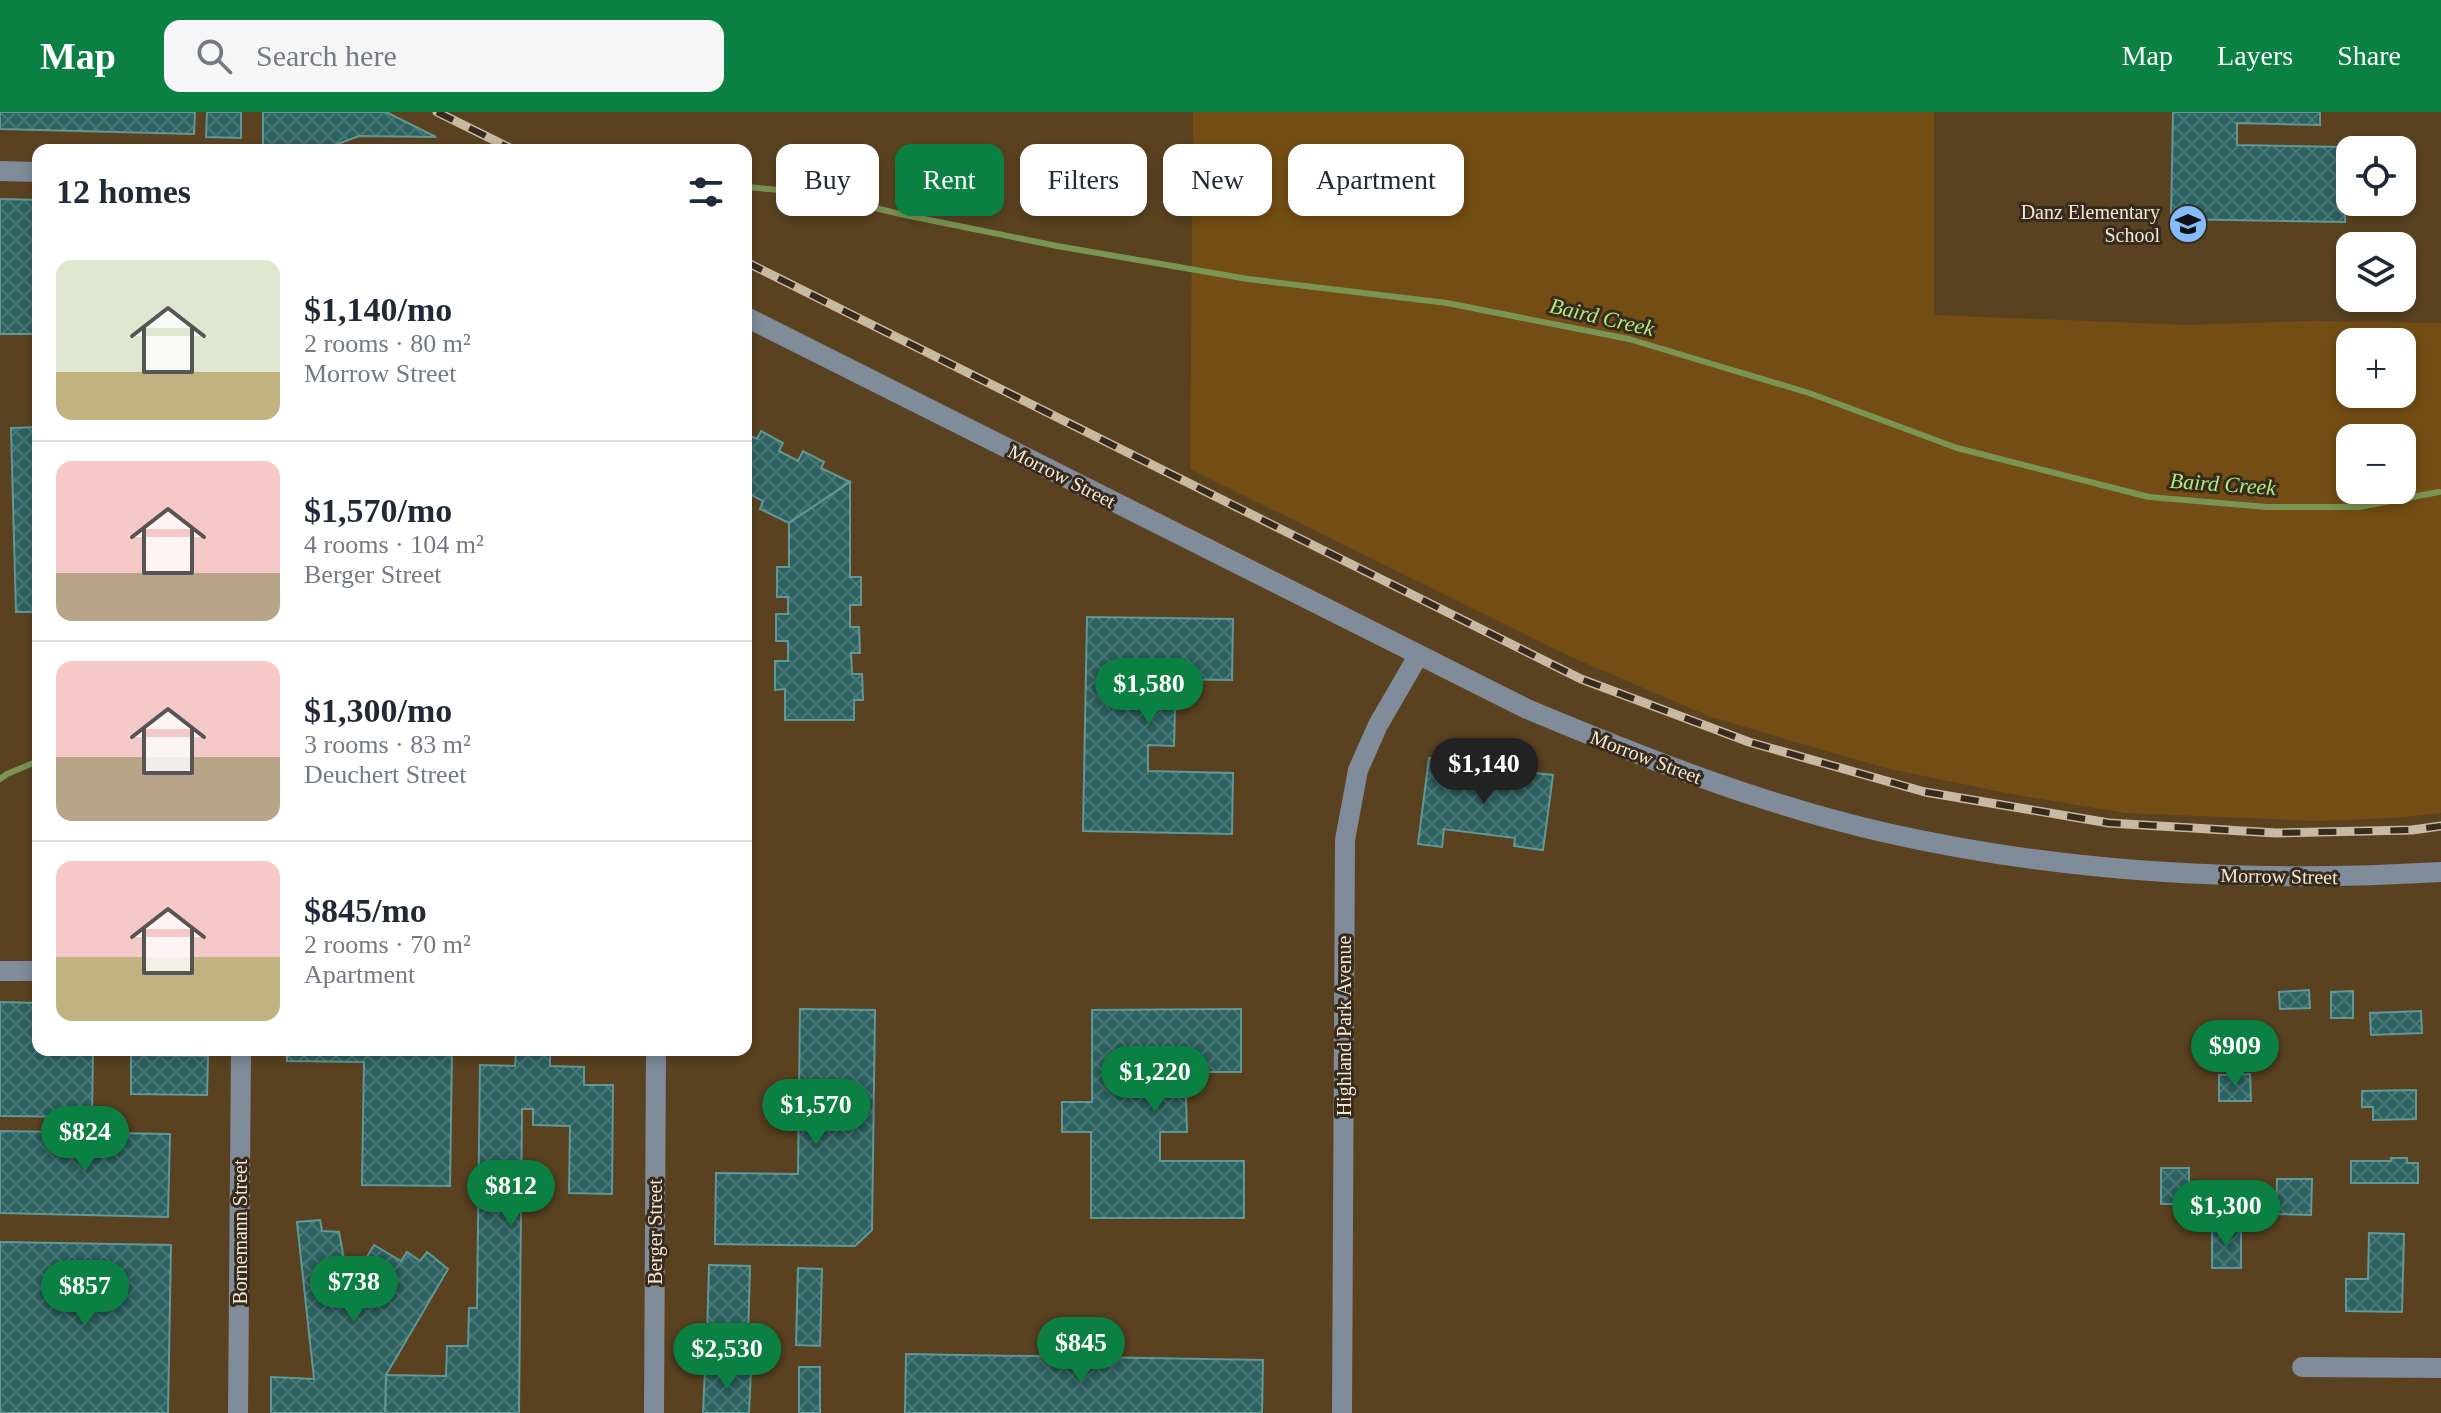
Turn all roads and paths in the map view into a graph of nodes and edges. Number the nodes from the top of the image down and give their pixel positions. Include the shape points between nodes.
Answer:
1 (0, 171) edge
2 (32, 172) edge
3 (752, 320) edge
4 (1418, 656) junction
5 (2441, 872) edge
6 (0, 971) edge
7 (32, 971) edge
8 (241, 1056) edge
9 (656, 1056) edge
10 (2302, 1367) dead end
11 (2441, 1368) edge
12 (238, 1413) edge
13 (654, 1413) edge
14 (1342, 1413) edge

1 - 2 street
3 - 4 street, Morrow Street
4 - 5 street, Morrow Street via 1617,747 1709,781 1887,833 2157,872 2254,877
4 - 14 street, Highland Park Avenue via 1358,770 1345,840
6 - 7 street
8 - 12 street, Bornemann Street
9 - 13 street, Berger Street
10 - 11 street

